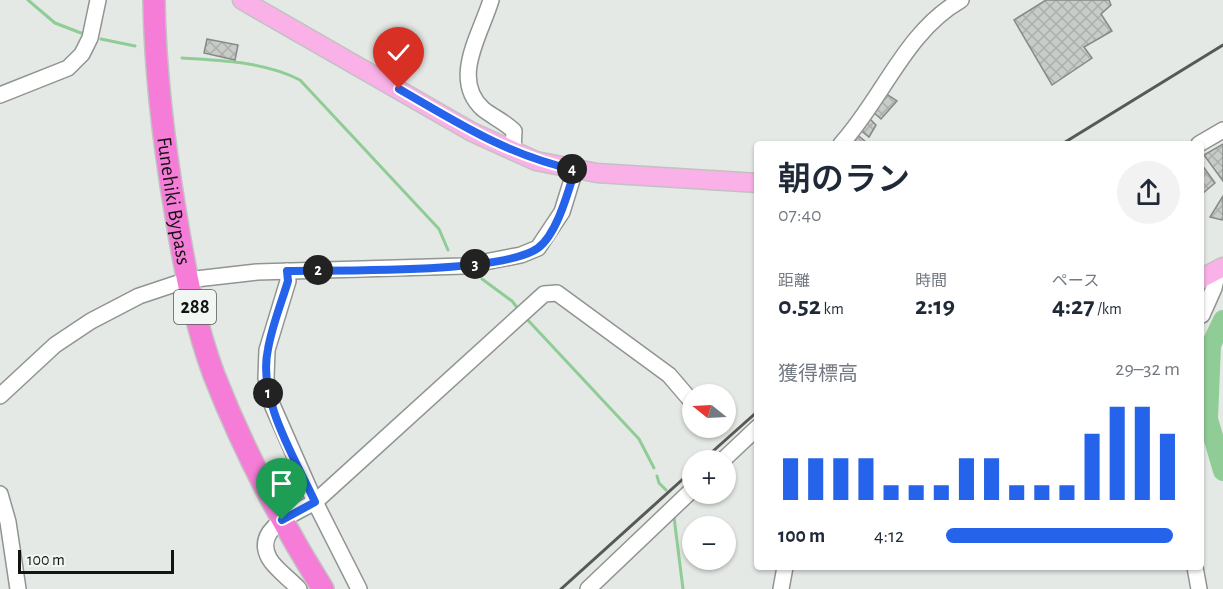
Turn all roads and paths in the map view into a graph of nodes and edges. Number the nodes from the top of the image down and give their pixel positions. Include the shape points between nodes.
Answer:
1 (98, 0) edge
2 (154, 0) edge
3 (242, 0) edge
4 (491, 0) edge
5 (961, 0) edge
6 (0, 95) edge
7 (1223, 130) edge
8 (843, 141) edge
9 (1204, 141) edge
10 (513, 152) junction
11 (575, 170) junction
12 (754, 183) edge
13 (287, 271) junction
14 (1214, 272) edge
15 (187, 280) junction
16 (1204, 310) edge
17 (682, 390) edge
18 (0, 396) edge
19 (754, 431) edge
20 (734, 450) edge
21 (0, 494) edge
22 (682, 499) edge
23 (315, 502) junction
24 (282, 520) junction
25 (784, 570) edge
26 (1196, 570) edge
27 (18, 589) edge
28 (299, 589) edge
29 (323, 589) edge
30 (359, 589) edge
31 (588, 589) edge
32 (781, 589) edge
33 (1199, 589) edge

1 - 6 street via 90,38 68,68
2 - 15 highway, Funehiki Bypass / 288 via 157,76
3 - 10 main road
4 - 10 street via 467,74 472,95 482,108 514,131
5 - 8 street via 917,37
7 - 9 street
10 - 11 main road
11 - 12 main road
11 - 13 street via 562,212 538,248 521,255 464,266
13 - 15 street
13 - 23 street via 288,281 267,350 266,378 270,400
14 - 16 street via 1214,288
15 - 18 street via 139,296 91,321 55,345
15 - 24 highway, Funehiki Bypass / 288 via 214,374
17 - 23 street via 669,375 557,293 550,292
19 - 20 street
21 - 27 street
22 - 31 street
23 - 24 street
23 - 30 street
24 - 28 street via 267,537 269,558
24 - 29 highway, Funehiki Bypass / 288
25 - 32 street
26 - 33 street

